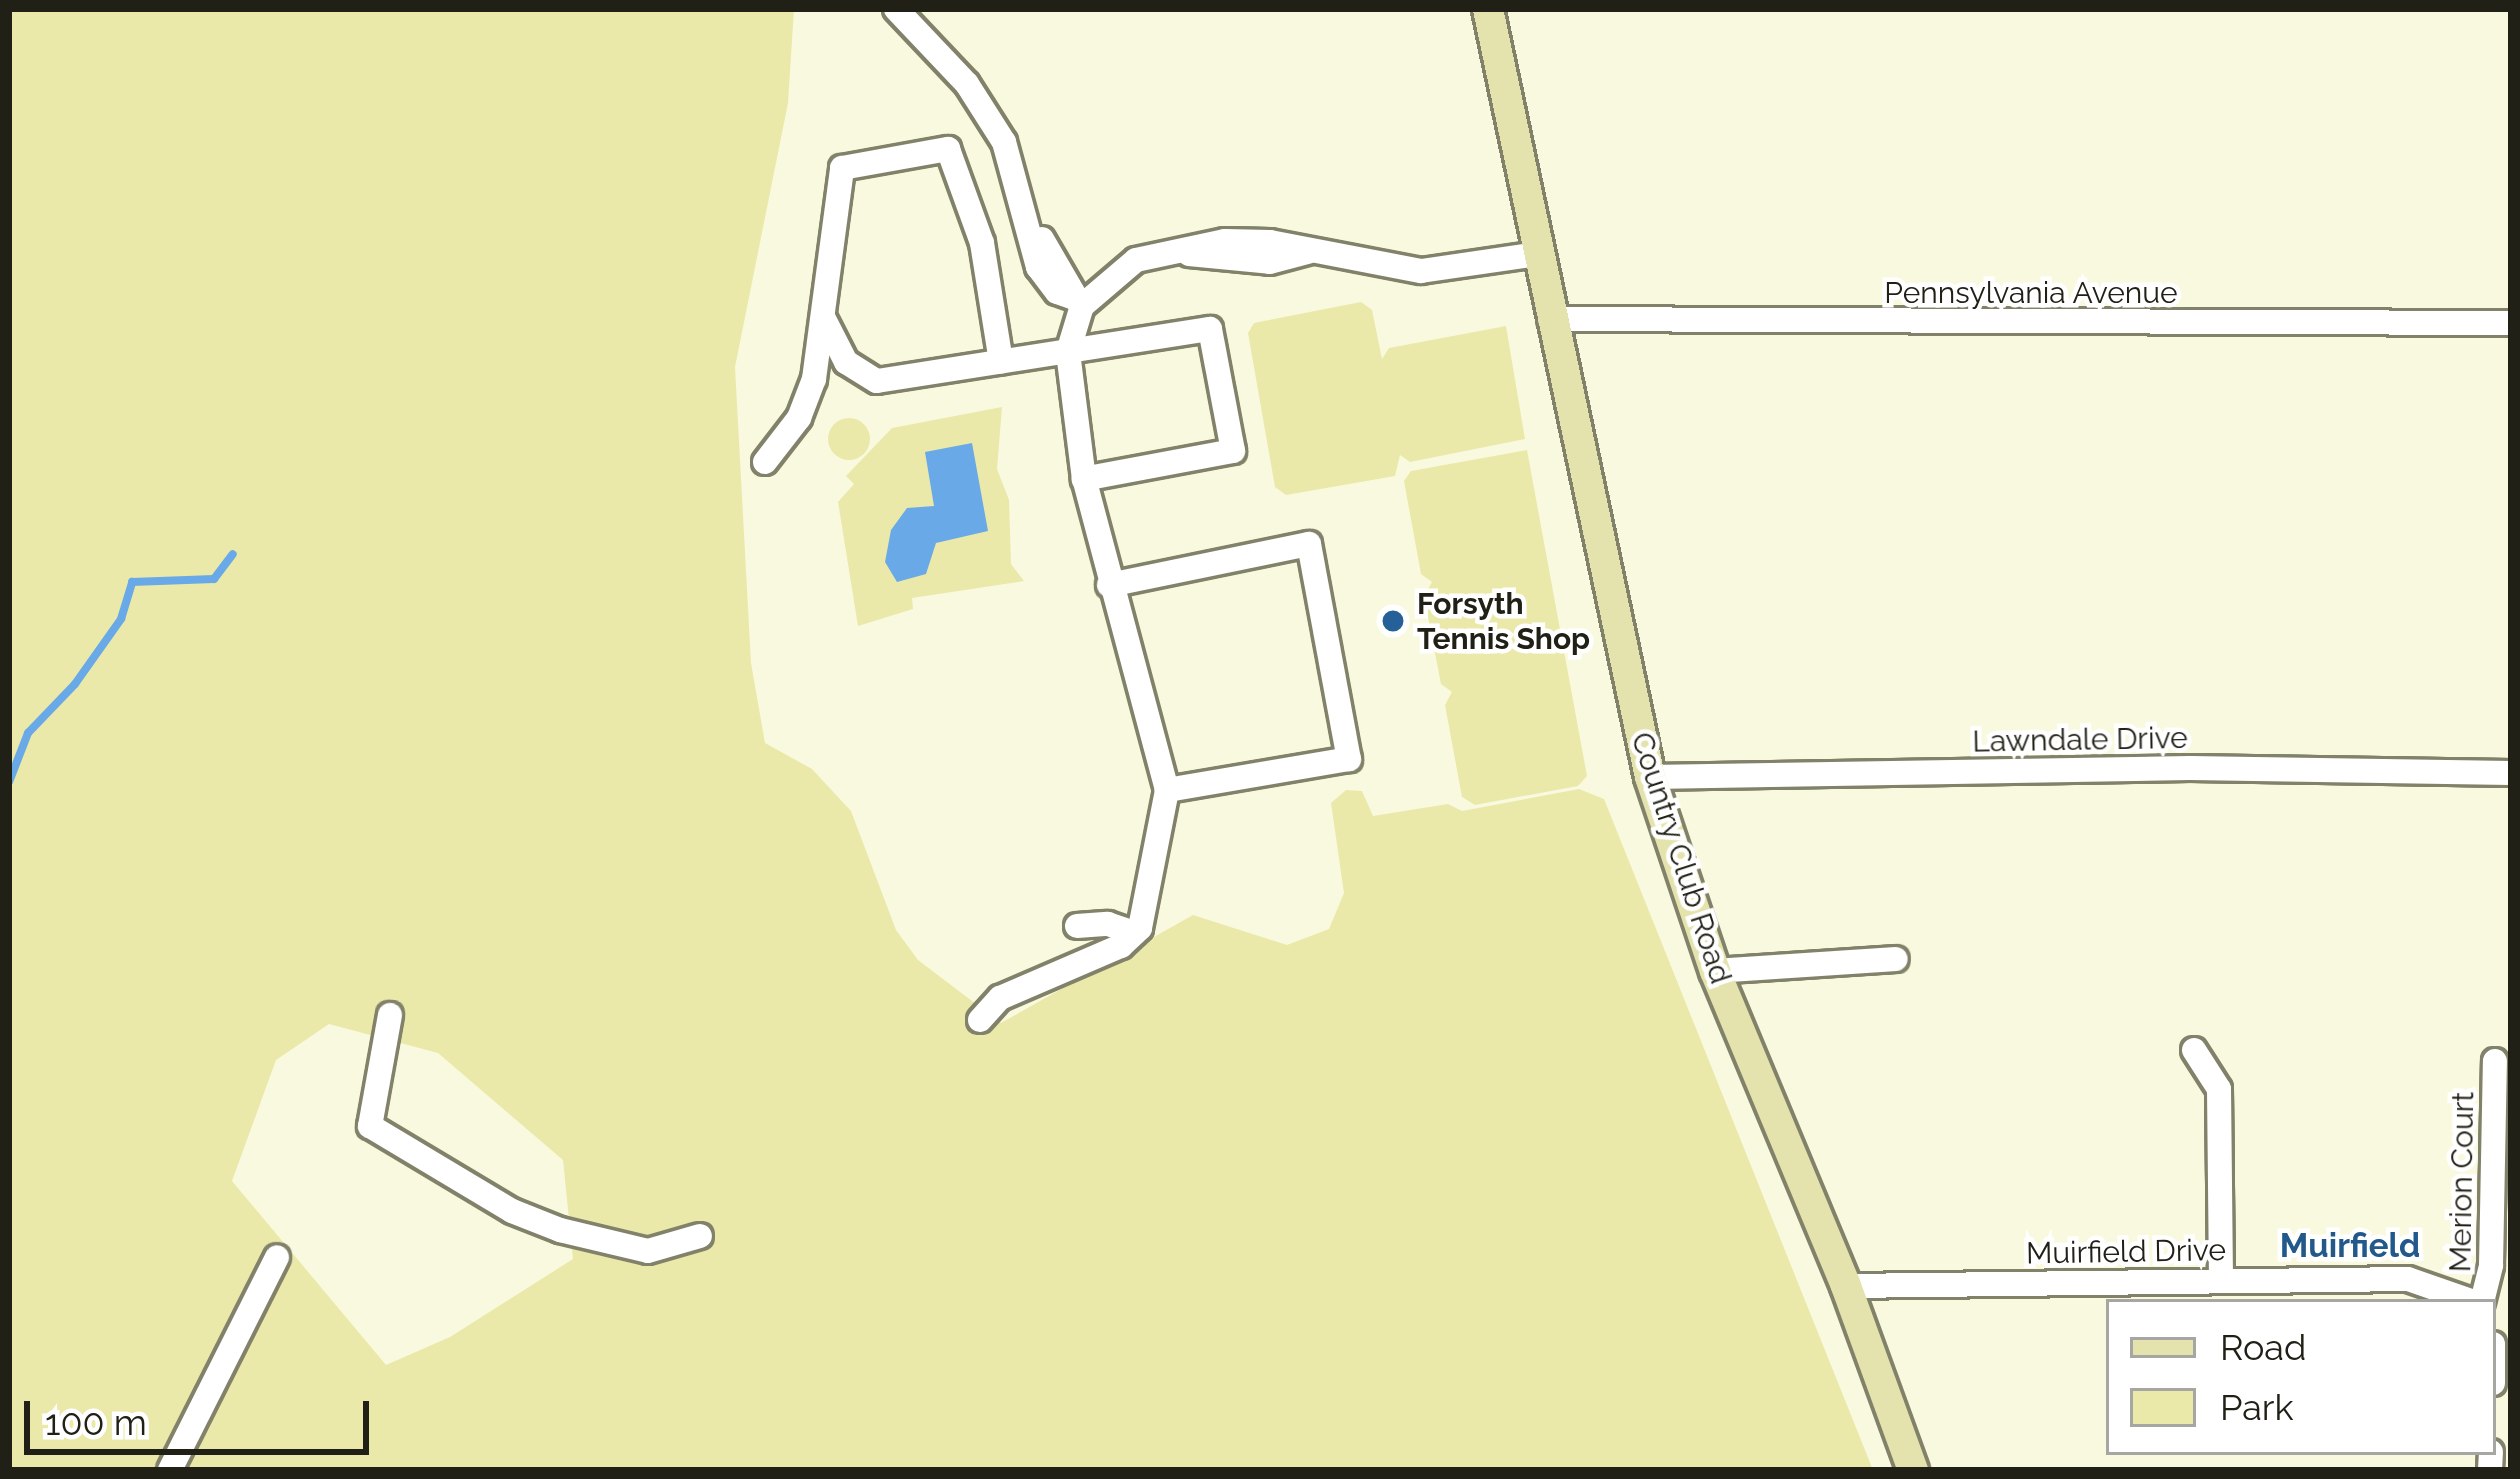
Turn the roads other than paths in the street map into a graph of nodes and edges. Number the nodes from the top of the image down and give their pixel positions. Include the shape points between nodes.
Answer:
1 (896, 9) edge
2 (1488, 9) edge
3 (1537, 254) junction
4 (1078, 302) junction
5 (823, 316) junction
6 (1550, 319) junction
7 (2511, 323) edge
8 (1068, 352) junction
9 (1001, 361) junction
10 (765, 462) dead end
11 (1084, 479) junction
12 (1109, 585) junction
13 (2511, 773) edge
14 (1650, 778) junction
15 (1167, 790) junction
16 (1077, 926) dead end
17 (1134, 933) junction
18 (1896, 959) dead end
19 (1714, 971) junction
20 (390, 1015) dead end
21 (980, 1020) dead end
22 (2194, 1050) dead end
23 (2495, 1060) dead end
24 (700, 1236) dead end
25 (277, 1257) dead end
26 (2221, 1280) junction
27 (1846, 1286) junction
28 (2468, 1299) edge
29 (2480, 1299) edge
30 (170, 1470) edge
31 (1912, 1470) edge

1 - 4 street via 968,84 1004,142 1038,267
2 - 3 main road, Country Club Road
3 - 4 street via 1421,272 1225,241 1119,269
3 - 6 main road, Country Club Road
4 - 8 street
5 - 9 street via 846,362 878,381
5 - 9 street via 842,168 947,149 982,243
5 - 10 street via 809,395
6 - 7 street, Pennsylvania Avenue
6 - 14 main road, Country Club Road
8 - 9 street
8 - 11 street
8 - 11 street via 1210,329 1233,451
11 - 12 street
12 - 15 street
12 - 15 street via 1309,544 1349,759
13 - 14 street, Lawndale Drive via 2189,768
14 - 19 main road, Country Club Road
15 - 17 street via 1146,912
16 - 17 street
17 - 21 street via 1015,989
18 - 19 street
19 - 27 main road, Country Club Road
20 - 24 street via 370,1126 512,1211 560,1230 648,1251
22 - 26 street via 2218,1089
23 - 29 street, Merion Court via 2490,1279
25 - 30 street
26 - 27 street, Muirfield Drive
26 - 28 street, Muirfield Drive via 2408,1280
27 - 31 main road, Country Club Road

